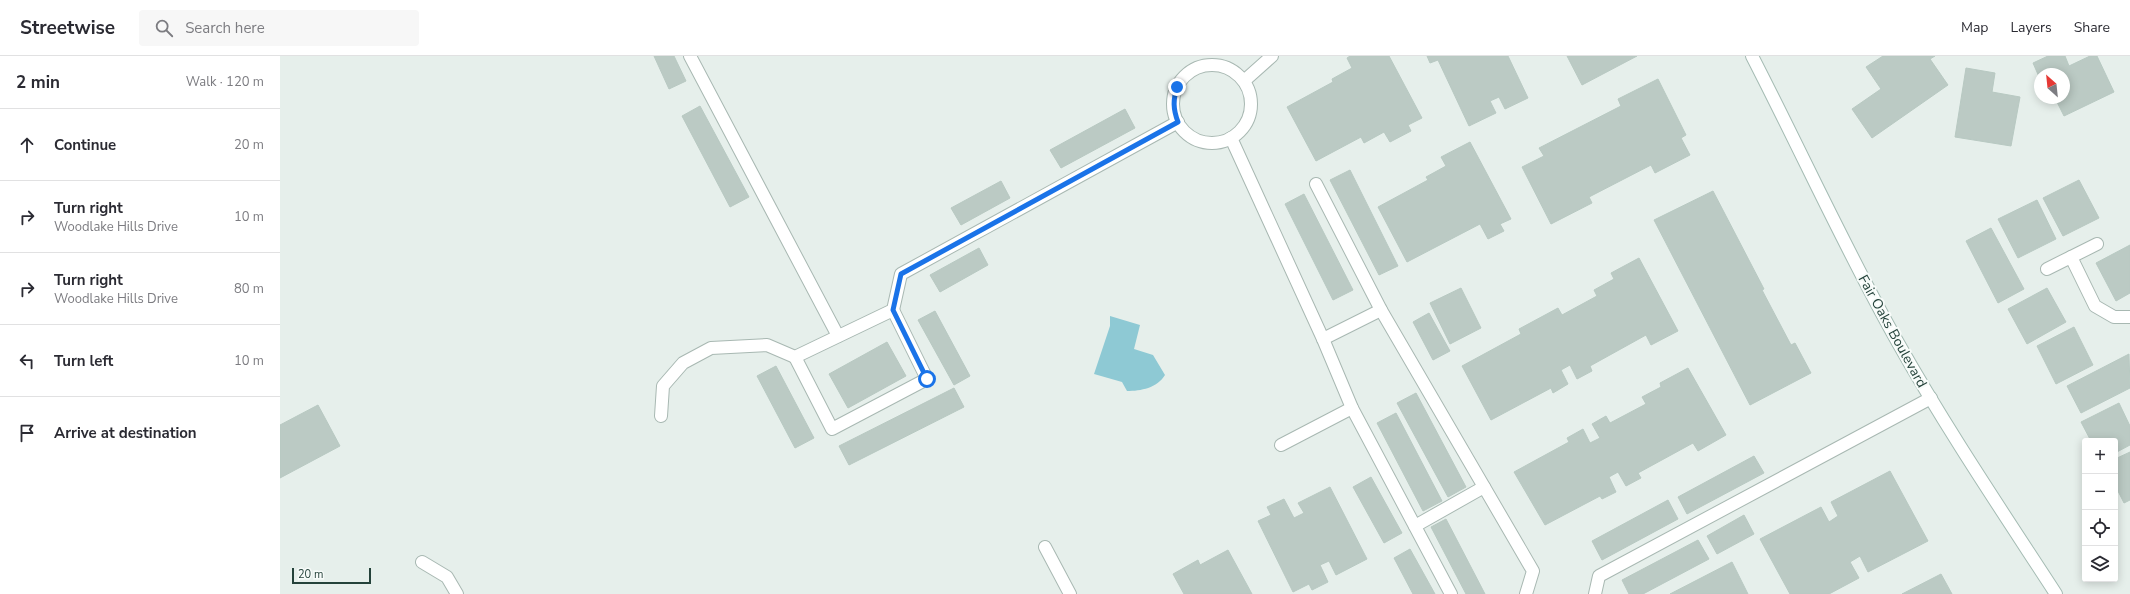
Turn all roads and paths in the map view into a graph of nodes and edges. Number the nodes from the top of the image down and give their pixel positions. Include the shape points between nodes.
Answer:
1 (690, 56) edge
2 (1272, 56) edge
3 (1752, 56) edge
4 (1222, 61) edge
5 (1244, 81) junction
6 (1178, 122) junction
7 (1231, 138) junction
8 (1316, 184) dead end
9 (2097, 244) dead end
10 (2071, 257) junction
11 (2047, 269) dead end
12 (893, 310) junction
13 (1382, 310) junction
14 (2130, 317) edge
15 (838, 336) junction
16 (1324, 339) junction
17 (795, 357) junction
18 (1931, 398) junction
19 (1352, 408) junction
20 (661, 416) dead end
21 (1281, 445) dead end
22 (1484, 487) junction
23 (1415, 526) junction
24 (1045, 547) dead end
25 (422, 562) dead end
26 (457, 594) edge
27 (1070, 594) edge
28 (1452, 594) edge
29 (1526, 594) edge
30 (1595, 594) edge
31 (2056, 594) edge

1 - 15 street
2 - 5 street
3 - 18 street, Fair Oaks Boulevard via 1863,278
4 - 5 street
4 - 6 street via 1194,69 1184,77 1177,87 1174,98 1174,111
5 - 7 street via 1250,93 1251,106 1248,119 1241,130
6 - 7 street via 1185,132 1201,141 1220,142
6 - 12 street via 901,274
7 - 16 street
8 - 13 street
9 - 10 street
10 - 11 street
10 - 14 street via 2096,306 2114,317
12 - 15 street
12 - 17 street via 927,379 832,429
13 - 16 street
13 - 22 street
15 - 17 street
16 - 19 street
17 - 20 street via 767,345 711,348 683,363 663,386
18 - 30 street via 1599,576
18 - 31 street, Fair Oaks Boulevard
19 - 21 street
19 - 23 street
22 - 23 street
22 - 29 street via 1534,571
23 - 28 street
24 - 27 street
25 - 26 street via 447,577

